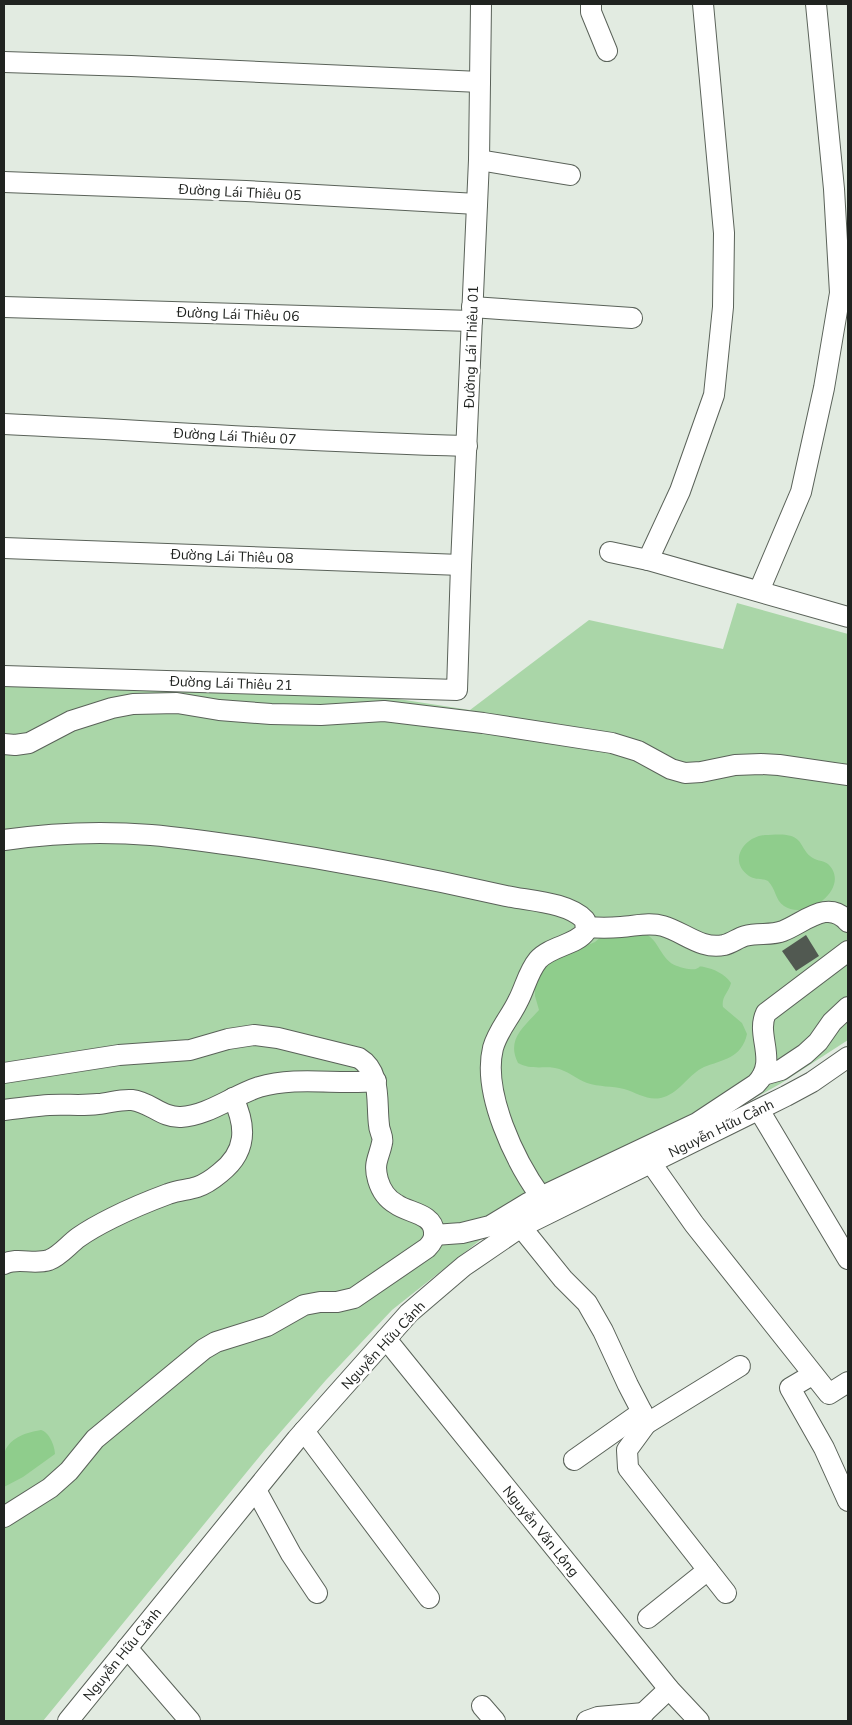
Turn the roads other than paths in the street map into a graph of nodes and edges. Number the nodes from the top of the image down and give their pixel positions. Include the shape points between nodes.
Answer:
1 (481, 4) edge
2 (591, 4) edge
3 (703, 4) edge
4 (816, 4) edge
5 (607, 51) dead end
6 (4, 62) edge
7 (480, 82) junction
8 (479, 160) junction
9 (570, 175) dead end
10 (4, 182) edge
11 (842, 203) edge
12 (477, 204) junction
13 (4, 307) edge
14 (472, 314) junction
15 (632, 318) dead end
16 (4, 424) edge
17 (466, 446) junction
18 (4, 548) edge
19 (610, 552) dead end
20 (648, 560) junction
21 (461, 565) junction
22 (760, 591) junction
23 (848, 617) edge
24 (4, 676) edge
25 (457, 690) joint
26 (4, 744) edge
27 (848, 775) edge
28 (4, 840) edge
29 (845, 915) edge
30 (587, 927) junction
31 (848, 951) edge
32 (848, 1008) edge
33 (848, 1057) edge
34 (4, 1073) edge
35 (764, 1075) junction
36 (376, 1082) junction
37 (233, 1098) junction
38 (4, 1110) edge
39 (759, 1110) junction
40 (651, 1163) junction
41 (541, 1197) junction
42 (520, 1227) junction
43 (434, 1235) junction
44 (848, 1259) edge
45 (4, 1264) edge
46 (386, 1339) junction
47 (740, 1366) dead end
48 (812, 1375) junction
49 (848, 1382) edge
50 (644, 1418) junction
51 (304, 1431) junction
52 (574, 1460) dead end
53 (256, 1490) junction
54 (848, 1501) edge
55 (4, 1517) edge
56 (708, 1570) junction
57 (317, 1593) dead end
58 (726, 1593) dead end
59 (429, 1598) dead end
60 (648, 1618) dead end
61 (127, 1648) junction
62 (669, 1689) junction
63 (639, 1717) edge
64 (68, 1721) edge
65 (190, 1721) edge
66 (587, 1721) edge
67 (699, 1721) edge

1 - 7 street, Đường Lái Thiêu 01
2 - 5 street
3 - 20 street via 724,233 723,307 714,395 680,491
4 - 11 street
6 - 7 street
7 - 8 street, Đường Lái Thiêu 01
8 - 9 street
8 - 12 street, Đường Lái Thiêu 01
10 - 12 street, Đường Lái Thiêu 05
11 - 22 street via 840,293 824,388 801,492
12 - 14 street, Đường Lái Thiêu 01
13 - 14 street, Đường Lái Thiêu 06
14 - 15 street, Đường Lái Thiêu 06
14 - 17 street, Đường Lái Thiêu 01
16 - 17 street, Đường Lái Thiêu 07
17 - 21 street, Đường Lái Thiêu 01
18 - 21 street, Đường Lái Thiêu 08
19 - 20 street
20 - 22 street
21 - 25 street, Đường Lái Thiêu 01
22 - 23 street
24 - 25 street, Đường Lái Thiêu 21
26 - 27 street via 29,743 71,721 112,708 176,703 270,714 384,711 493,724 612,743 685,773 761,764
28 - 30 street via 118,833 182,838 277,852 551,904 578,914
29 - 30 street via 823,912 783,931 747,936 718,946 701,944 663,926
30 - 41 street via 581,937 548,952 532,968 517,1003 499,1031 491,1060 492,1082 507,1137
31 - 35 street via 766,1013 763,1027
32 - 35 street via 805,1054 781,1070
33 - 39 street, Nguyễn Hữu Cảnh
34 - 36 street via 119,1055 190,1050 254,1035 359,1058 371,1069
35 - 41 street via 756,1084 697,1123
36 - 37 street via 276,1084 258,1087
36 - 43 street via 383,1140 376,1161 380,1185 389,1199 428,1220
37 - 38 street via 183,1117 168,1116 131,1100
37 - 45 street via 240,1114 243,1138 230,1164 215,1177 198,1187 169,1193 118,1215 77,1238 50,1260
39 - 40 street, Nguyễn Hữu Cảnh
39 - 44 street
40 - 42 street, Nguyễn Hữu Cảnh
40 - 48 street via 694,1224
41 - 43 street via 490,1226
42 - 46 street, Nguyễn Hữu Cảnh via 464,1266 409,1313
42 - 50 street via 562,1279 587,1303
43 - 55 street via 427,1248 354,1298 304,1305 267,1326 204,1348 95,1439 50,1488
46 - 51 street, Nguyễn Hữu Cảnh
46 - 62 street, Nguyễn Văn Lộng
47 - 50 street
48 - 49 street via 829,1394
48 - 54 street via 790,1388 824,1448
50 - 52 street
50 - 56 street via 626,1450 628,1468
51 - 53 street, Nguyễn Hữu Cảnh
51 - 59 street
53 - 57 street
53 - 61 street, Nguyễn Hữu Cảnh
56 - 58 street
56 - 60 street
61 - 64 street, Nguyễn Hữu Cảnh
61 - 65 street
62 - 63 street
62 - 67 street, Nguyễn Văn Lộng
63 - 66 street via 598,1717

